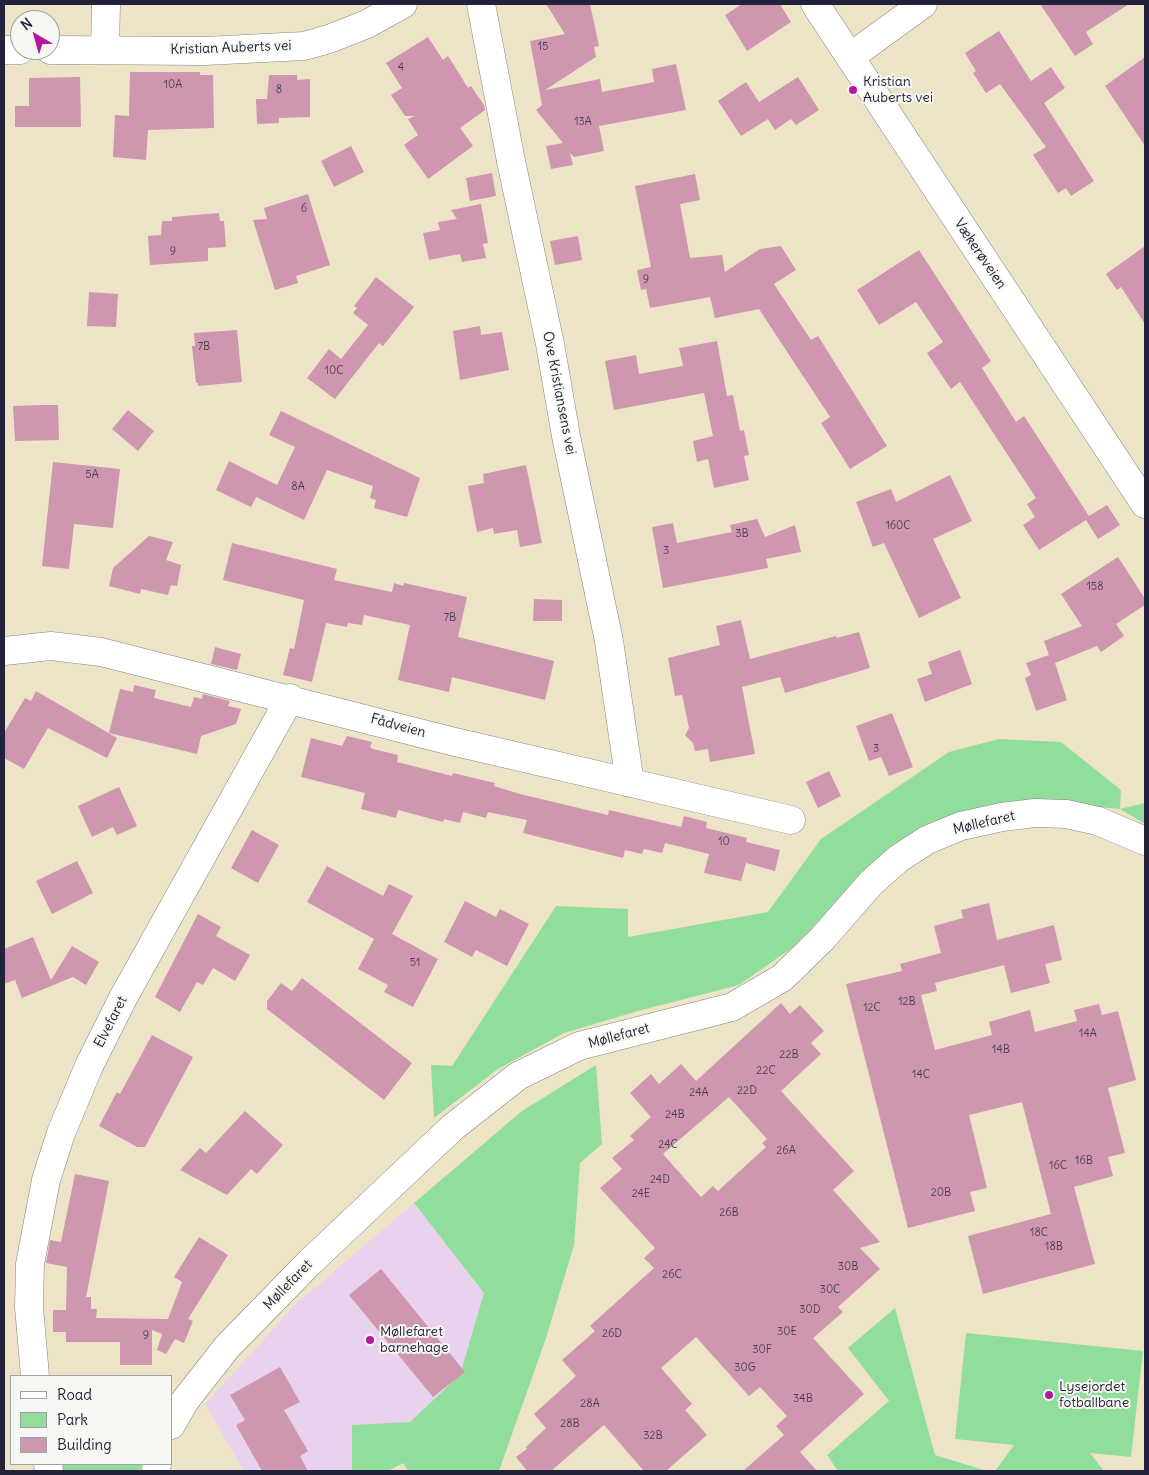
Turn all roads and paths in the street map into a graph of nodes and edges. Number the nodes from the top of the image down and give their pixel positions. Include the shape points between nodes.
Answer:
1 (106, 4) edge
2 (403, 4) edge
3 (481, 4) edge
4 (815, 4) edge
5 (923, 4) edge
6 (60, 50) edge
7 (105, 50) junction
8 (850, 57) junction
9 (1145, 504) edge
10 (4, 651) edge
11 (290, 698) junction
12 (630, 783) junction
13 (791, 820) dead end
14 (1145, 841) edge
15 (35, 1375) edge
16 (172, 1423) edge

1 - 7 street
2 - 7 street, Kristian Auberts vei via 367,24 304,46 205,51
3 - 12 street, Ove Kristiansens vei via 608,632
4 - 8 street, Vækerøveien
5 - 8 street
6 - 7 street, Kristian Auberts vei
8 - 9 street, Vækerøveien
10 - 11 street, Fådveien via 51,646 101,652
11 - 12 street, Fådveien
11 - 15 street, Elvefaret via 123,998 89,1066 61,1133 42,1198 30,1264 29,1307
12 - 13 street, Fådveien
14 - 16 street, Møllefaret via 1098,821 1066,814 1035,813 961,826 927,840 898,859 782,978 732,1007 579,1046 518,1076 453,1127 310,1262 228,1347 184,1402

